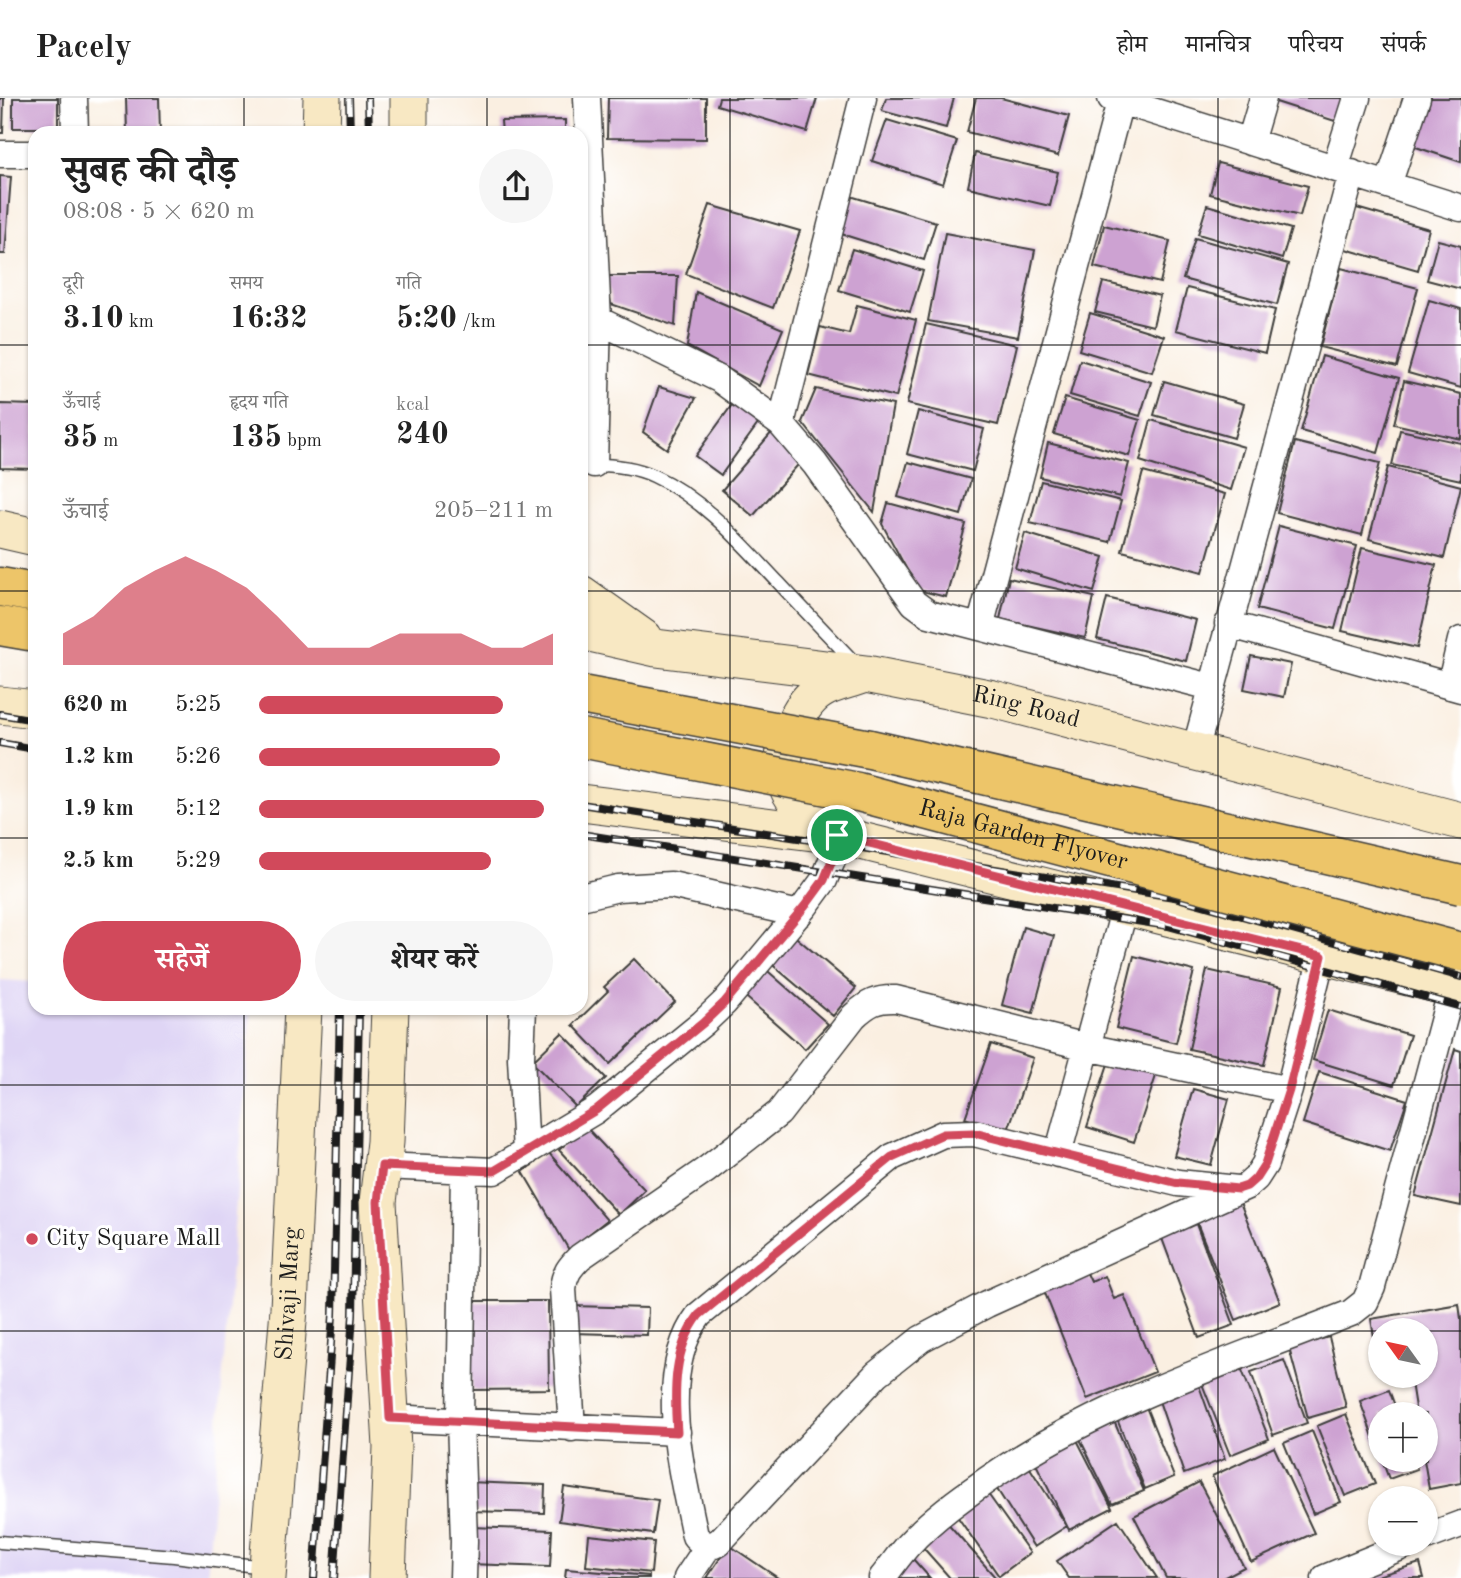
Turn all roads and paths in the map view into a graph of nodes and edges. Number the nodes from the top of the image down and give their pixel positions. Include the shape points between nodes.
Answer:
1 (74, 98) edge
2 (322, 98) edge
3 (409, 98) edge
4 (587, 98) edge
5 (863, 98) edge
6 (1263, 98) edge
7 (1357, 98) edge
8 (1416, 98) edge
9 (1117, 99) edge
10 (1167, 106) edge
11 (75, 126) edge
12 (321, 126) edge
13 (409, 126) edge
14 (1250, 142) junction
15 (0, 154) edge
16 (28, 154) edge
17 (1344, 170) junction
18 (1388, 185) junction
19 (1461, 208) edge
20 (598, 320) junction
21 (780, 424) junction
22 (588, 464) edge
23 (0, 529) edge
24 (28, 535) edge
25 (0, 587) edge
26 (28, 592) edge
27 (588, 599) edge
28 (1228, 624) junction
29 (0, 626) edge
30 (980, 627) junction
31 (28, 631) edge
32 (588, 633) edge
33 (1461, 640) edge
34 (28, 648) edge
35 (656, 648) junction
36 (0, 650) edge
37 (866, 674) junction
38 (1211, 687) junction
39 (1456, 688) edge
40 (588, 696) edge
41 (0, 705) edge
42 (28, 708) edge
43 (588, 739) edge
44 (1195, 751) junction
45 (588, 807) edge
46 (1461, 821) edge
47 (837, 835) junction
48 (1461, 885) edge
49 (588, 895) edge
50 (1125, 906) junction
51 (799, 914) junction
52 (1461, 951) edge
53 (1322, 956) junction
54 (1457, 989) edge
55 (303, 1015) edge
56 (390, 1015) edge
57 (523, 1015) edge
58 (1087, 1047) junction
59 (1289, 1090) junction
60 (526, 1153) junction
61 (1058, 1154) junction
62 (382, 1166) junction
63 (464, 1170) junction
64 (1238, 1189) junction
65 (390, 1418) junction
66 (460, 1420) junction
67 (572, 1428) junction
68 (677, 1432) junction
69 (1461, 1524) edge
70 (1438, 1533) edge
71 (0, 1542) edge
72 (709, 1545) junction
73 (1379, 1556) edge
74 (268, 1572) edge
75 (387, 1578) edge
76 (463, 1578) edge
77 (687, 1578) edge
78 (882, 1578) edge
79 (1325, 1578) edge

1 - 11 street
2 - 12 main road
3 - 13 main road
4 - 20 street
5 - 21 street
6 - 14 street
7 - 17 street
8 - 18 street
9 - 10 street
9 - 30 street
10 - 14 street
14 - 17 street
15 - 16 street
17 - 18 street
17 - 28 street
18 - 19 street
20 - 21 street via 719,379
20 - 22 street
21 - 30 street via 815,464 914,603 936,617
22 - 37 lane via 630,468 654,476 695,502 740,541
23 - 24 main road
25 - 26 main road
27 - 35 main road
28 - 38 street
28 - 39 street
29 - 31 main road
30 - 38 street
32 - 35 main road, Ring Road
33 - 39 street
34 - 36 main road
35 - 37 main road, Ring Road
37 - 44 main road, Ring Road via 993,699
37 - 47 main road via 821,690 800,710 785,744 782,766 790,795 812,819
38 - 44 street
40 - 48 main road, Raja Garden Flyover, bridge via 870,748
41 - 42 main road
43 - 52 main road, Raja Garden Flyover, bridge via 858,792
44 - 46 main road, Ring Road
45 - 47 main road
47 - 50 main road
47 - 51 street via 824,880
49 - 51 street via 618,888 671,885
50 - 53 main road
50 - 58 street
51 - 60 street via 703,1023 596,1110
53 - 54 main road
53 - 59 street
54 - 78 street via 1366,1302 1351,1313 1159,1389 1051,1438 954,1503 909,1544
55 - 74 main road, Shivaji Marg via 289,1309
56 - 62 main road
57 - 60 street
58 - 59 street
58 - 61 street
58 - 67 street via 896,999 867,1003 779,1113 570,1266 562,1289
59 - 64 street via 1265,1164 1256,1178
60 - 63 street via 494,1171
61 - 64 street via 1178,1183
61 - 68 street via 974,1133 943,1134 892,1157 699,1315 686,1334 678,1363
62 - 63 street
62 - 65 main road via 378,1202
63 - 66 street
64 - 72 street via 921,1339 877,1374 719,1542
65 - 66 street
65 - 75 main road
66 - 67 street
66 - 76 street
67 - 68 street
68 - 72 street via 695,1536
69 - 70 street
71 - 74 lane via 174,1556
72 - 77 street
73 - 79 street

